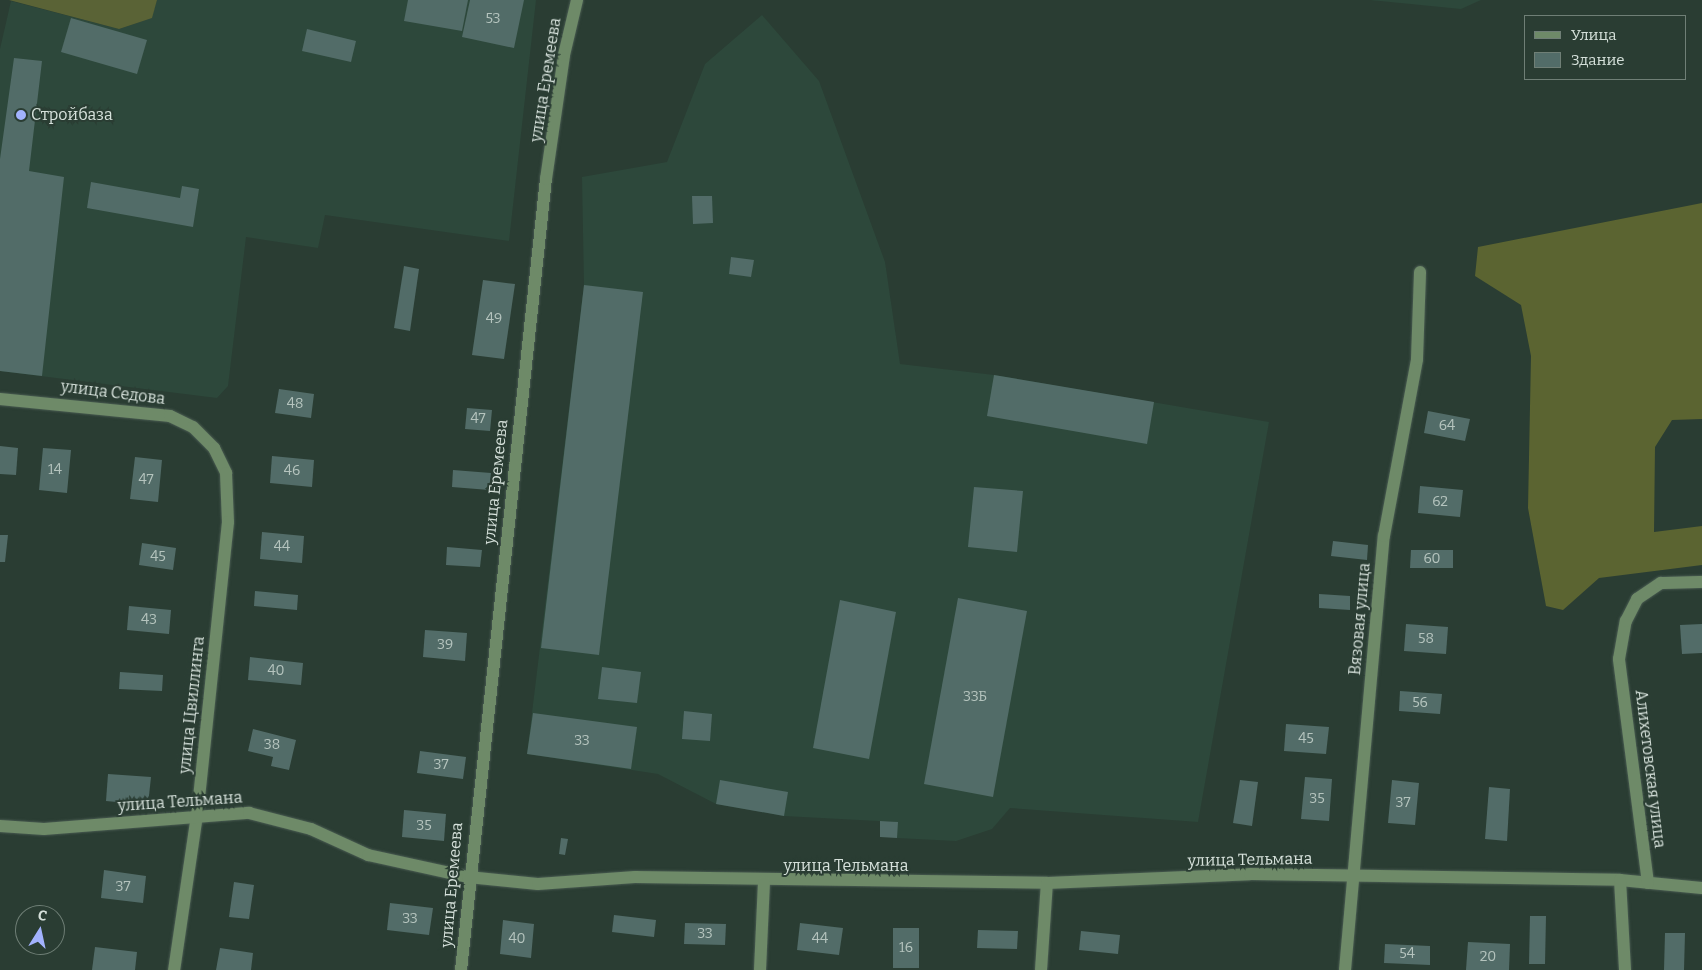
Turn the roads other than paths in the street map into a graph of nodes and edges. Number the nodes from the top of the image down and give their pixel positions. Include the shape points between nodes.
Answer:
1 (577, 0) edge
2 (1420, 272) dead end
3 (0, 399) edge
4 (226, 472) joint
5 (1702, 582) edge
6 (197, 815) junction
7 (0, 826) edge
8 (1353, 875) junction
9 (468, 877) junction
10 (1620, 880) junction
11 (764, 882) junction
12 (1047, 883) junction
13 (1648, 883) junction
14 (1702, 888) edge
15 (174, 970) edge
16 (461, 970) edge
17 (760, 970) edge
18 (1041, 970) edge
19 (1345, 970) edge
20 (1624, 970) edge

1 - 9 street, улица Еремеева via 564,55 546,179
2 - 8 street, Вязовая улица via 1417,359 1384,536
3 - 4 street, улица Седова via 170,416 198,432 214,448
4 - 6 street, улица Цвиллинга via 228,522
5 - 13 street, Алихетовская улица via 1661,583 1637,599 1626,621 1619,659
6 - 7 street, улица Тельмана via 44,829
6 - 9 street, улица Тельмана via 249,814 311,829 368,855
6 - 15 street, улица Цвиллинга
8 - 10 street, улица Тельмана
8 - 12 street, улица Тельмана via 1250,874
8 - 19 street, Вязовая улица
9 - 11 street, улица Тельмана via 538,884 635,877
9 - 16 street, улица Еремеева
10 - 13 street, улица Тельмана
10 - 20 street
11 - 12 street, улица Тельмана
11 - 17 street
12 - 18 street
13 - 14 street, улица Тельмана

